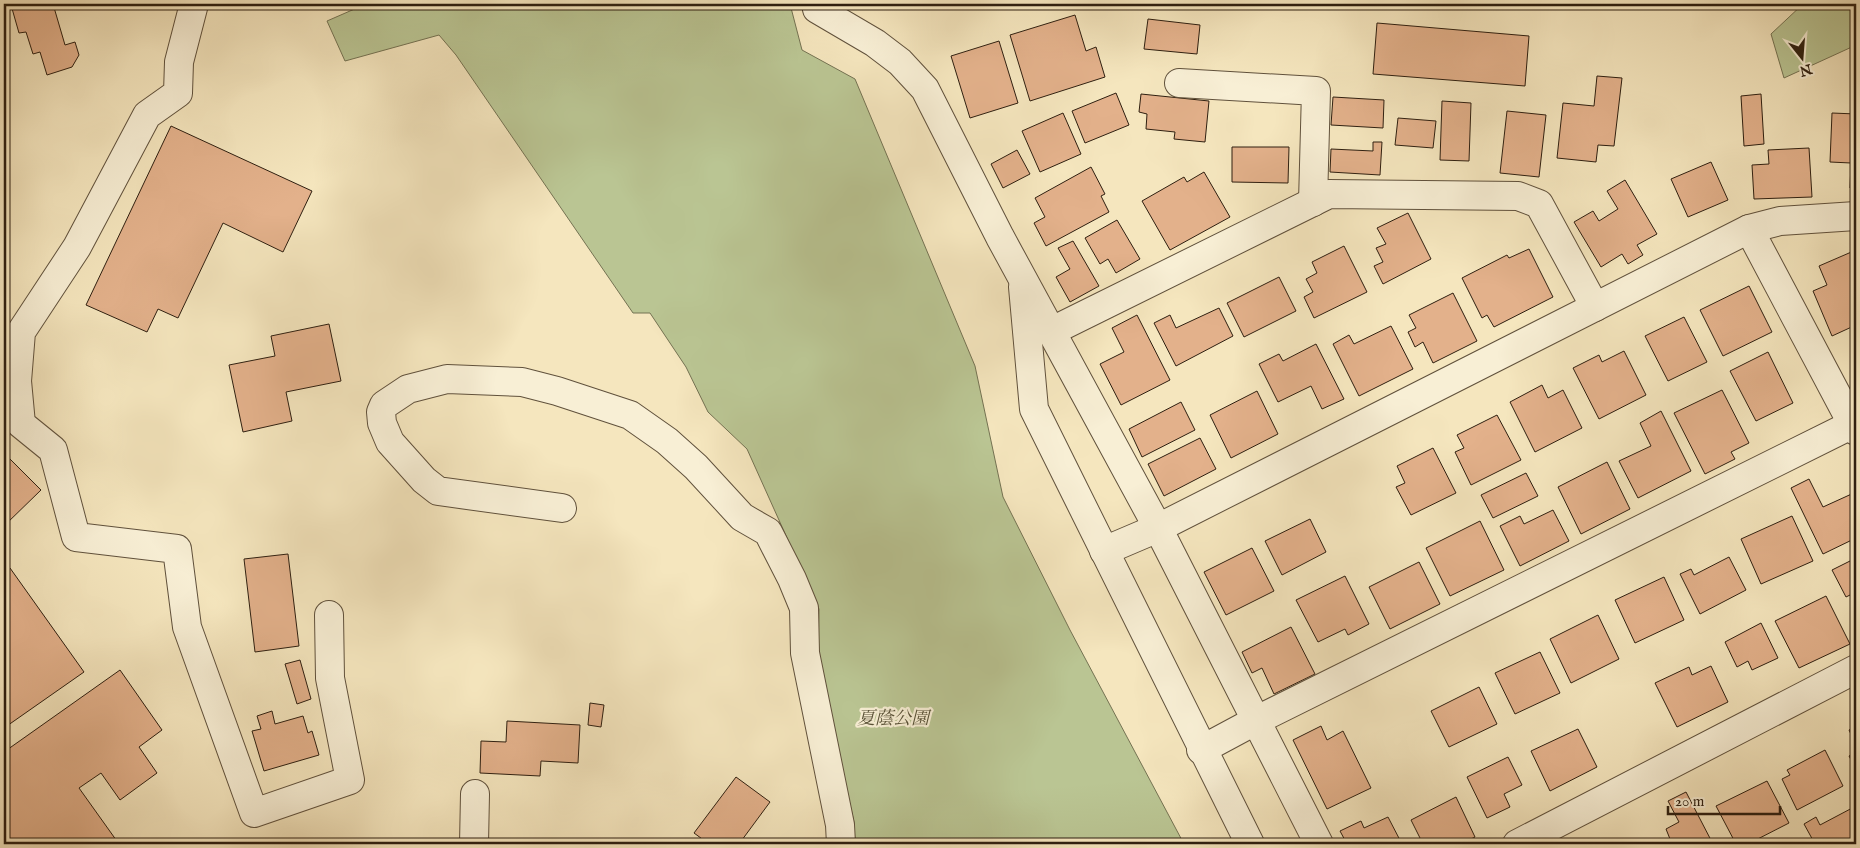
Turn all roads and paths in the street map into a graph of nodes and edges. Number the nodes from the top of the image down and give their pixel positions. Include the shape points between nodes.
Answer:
1 (194, 4) edge
2 (816, 4) edge
3 (1179, 83) dead end
4 (1313, 202) junction
5 (1856, 216) edge
6 (1749, 230) junction
7 (1022, 276) junction
8 (1594, 307) junction
9 (1052, 331) junction
10 (1854, 427) edge
11 (562, 508) dead end
12 (1158, 528) junction
13 (1104, 551) junction
14 (329, 615) dead end
15 (1856, 669) edge
16 (1255, 721) junction
17 (1201, 750) junction
18 (475, 794) dead end
19 (474, 844) edge
20 (841, 844) edge
21 (1250, 844) edge
22 (1319, 844) edge
23 (1517, 844) edge

1 - 14 street via 180,62 178,93 147,115 77,247 21,332 17,381 21,424 53,450 76,537 177,549 187,628 254,813 350,780 330,678
2 - 7 street via 817,9 875,42 900,62 925,89
3 - 4 street via 1316,91
4 - 8 street via 1329,194 1518,196 1539,204
4 - 9 street
5 - 6 street via 1780,221
6 - 8 street
6 - 10 street
7 - 9 street
7 - 13 street via 1034,409
8 - 12 street
9 - 12 street
10 - 16 street
11 - 20 street via 438,491 390,442 382,423 384,405 408,389 446,379 487,379 522,382 630,415 696,467 742,517 768,532 804,608 805,653 840,825
12 - 13 street
12 - 16 street
13 - 17 street
15 - 23 street
16 - 17 street
16 - 22 street
17 - 21 street
18 - 19 street

